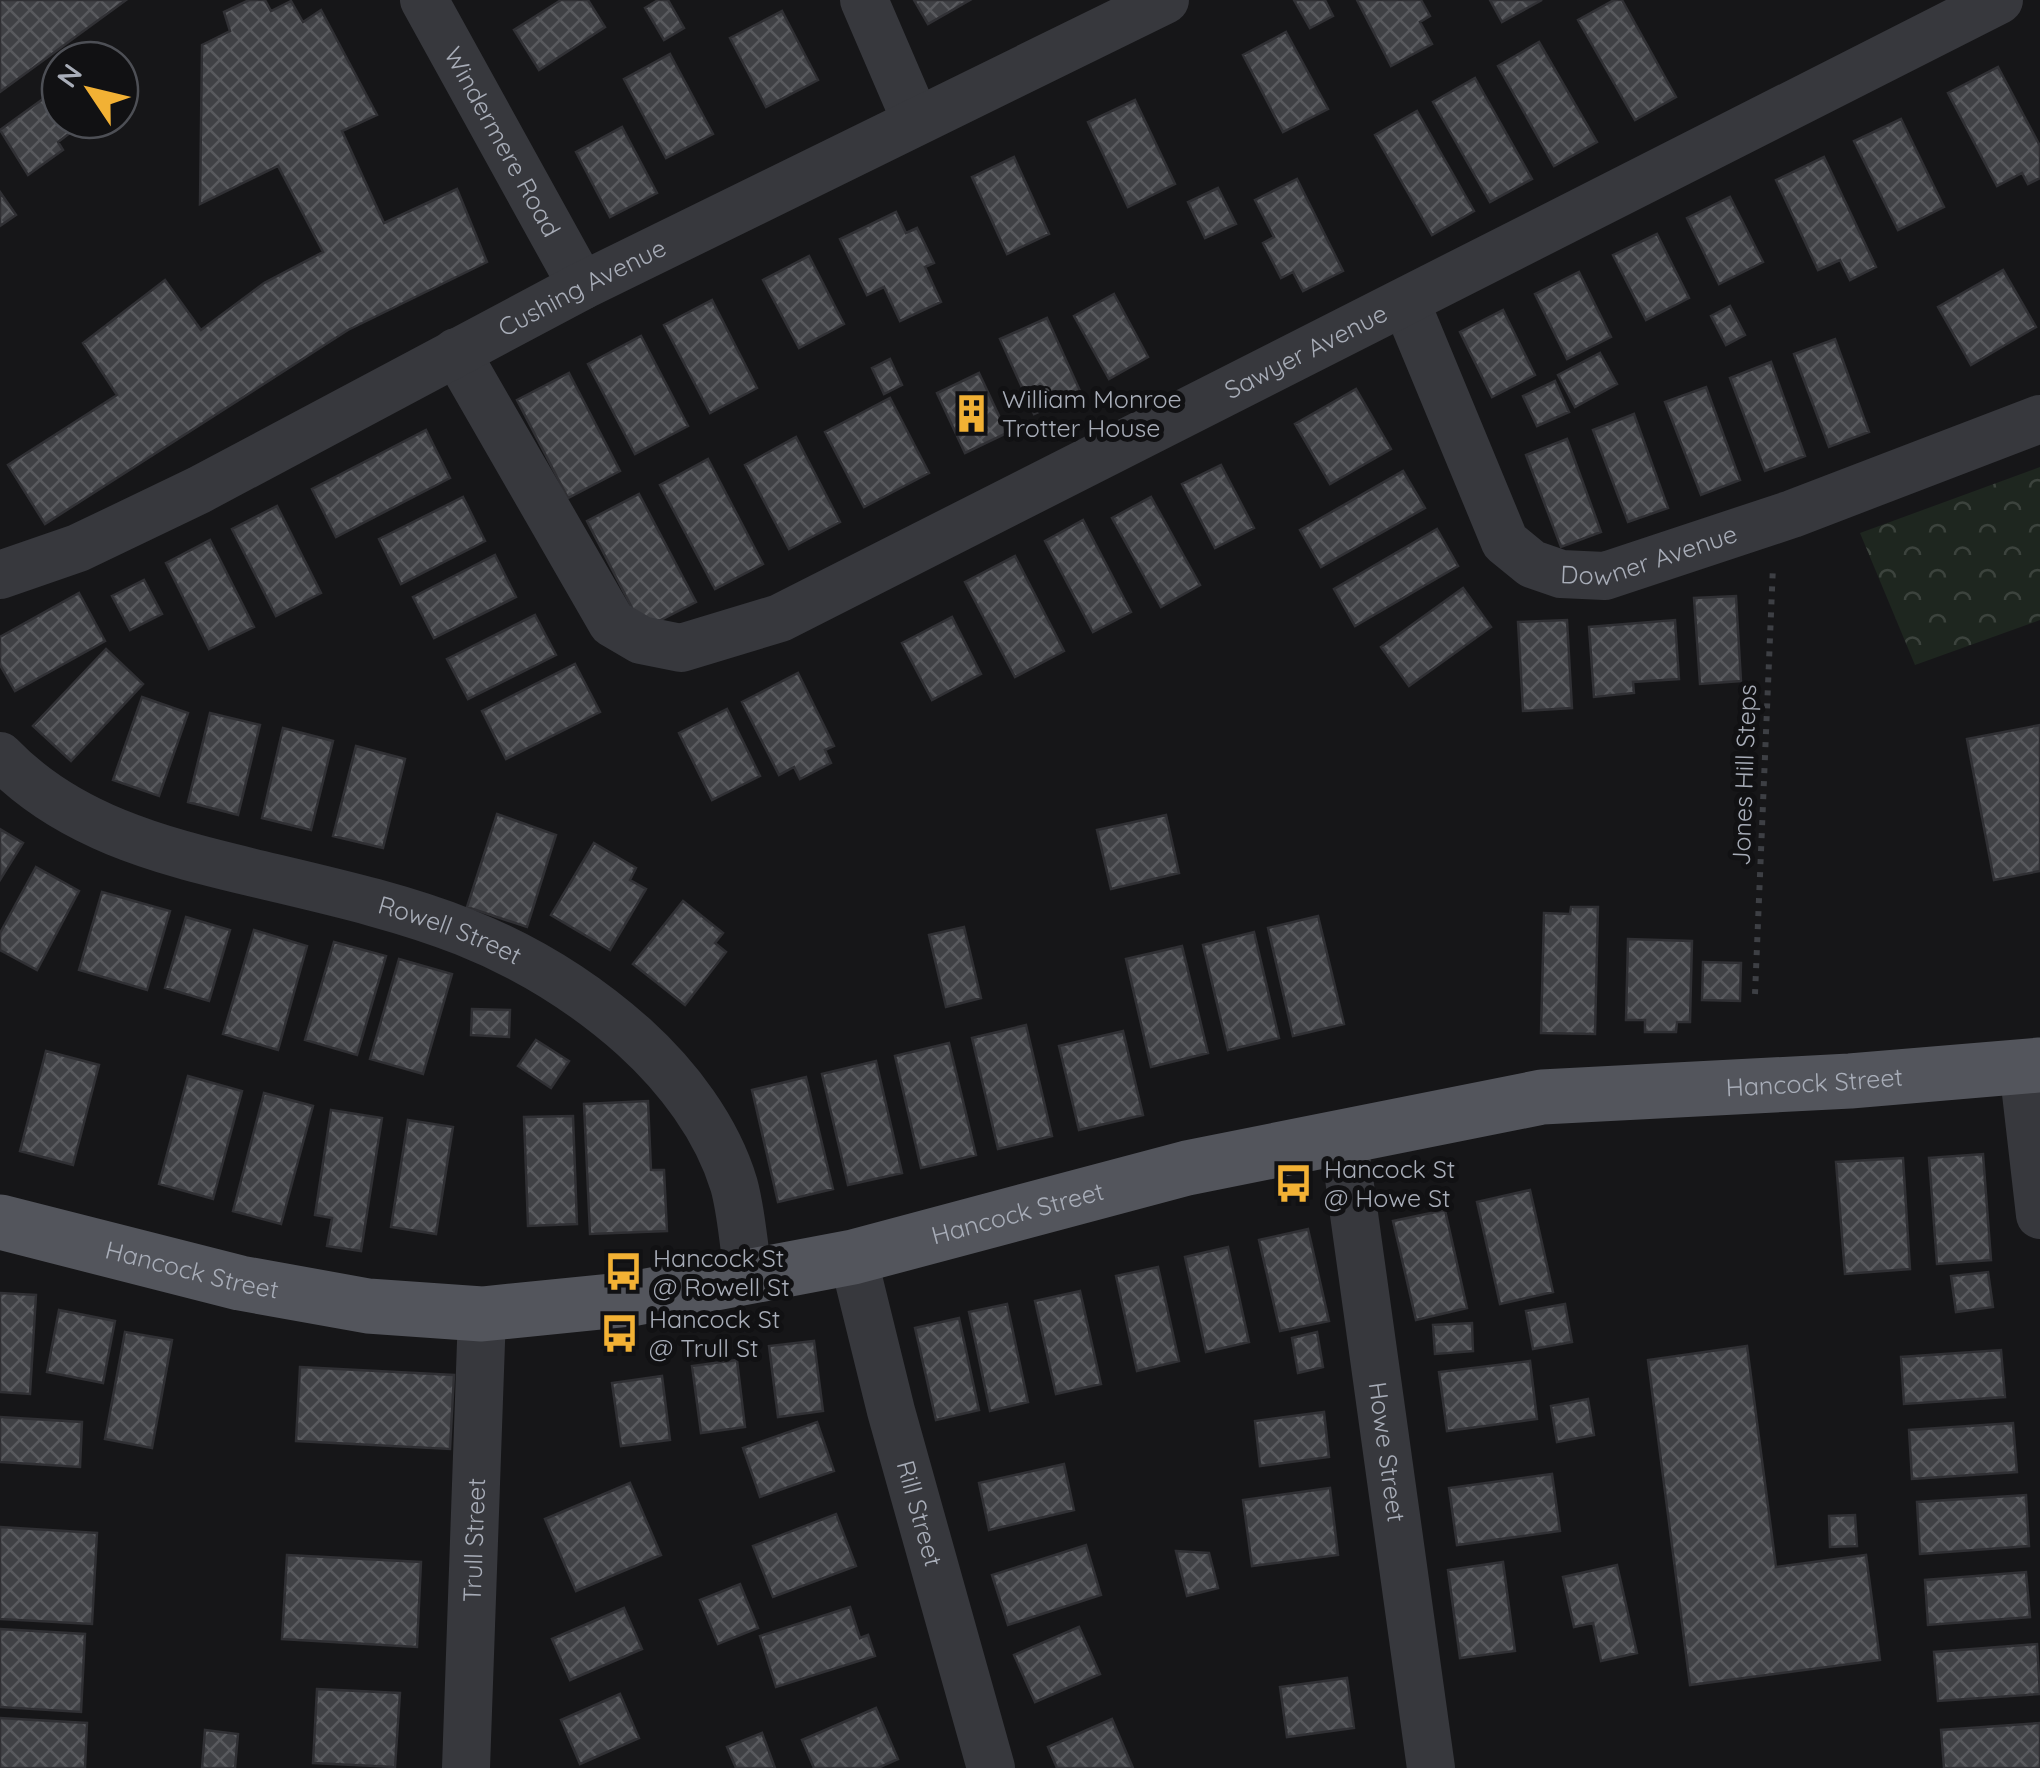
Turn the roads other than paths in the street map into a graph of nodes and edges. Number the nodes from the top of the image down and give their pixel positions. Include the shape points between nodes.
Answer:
1 (424, 0) edge
2 (864, 0) edge
3 (1165, 0) edge
4 (1999, 0) edge
5 (916, 121) junction
6 (582, 286) junction
7 (1406, 303) junction
8 (456, 352) junction
9 (2040, 419) edge
10 (0, 575) edge
11 (0, 756) edge
12 (2031, 1066) edge
13 (1343, 1135) junction
14 (2040, 1215) edge
15 (0, 1222) edge
16 (854, 1258) junction
17 (749, 1275) junction
18 (482, 1314) junction
19 (466, 1768) edge
20 (991, 1768) edge
21 (1431, 1768) edge

1 - 6 street, Windermere Road
2 - 5 street
3 - 5 street, Cushing Avenue
4 - 7 street, Sawyer Avenue
5 - 6 street, Cushing Avenue
6 - 8 street, Cushing Avenue
7 - 8 street, Sawyer Avenue via 780,618 680,648 641,640 612,623
7 - 9 street, Downer Avenue via 1505,542 1532,564 1560,574 1605,576 1792,514
8 - 10 street, Cushing Avenue via 181,498 78,548
11 - 17 street, Rowell Street via 24,782 84,820 178,854 402,908 495,941 556,974 664,1064 707,1125 734,1186
12 - 13 main road, Hancock Street via 1542,1098
12 - 14 street
13 - 16 main road, Hancock Street via 1187,1168
13 - 21 street, Howe Street
15 - 18 main road, Hancock Street via 240,1284 368,1306
16 - 17 main road, Hancock Street
16 - 20 street, Rill Street
17 - 18 main road, Hancock Street via 631,1299
18 - 19 street, Trull Street

